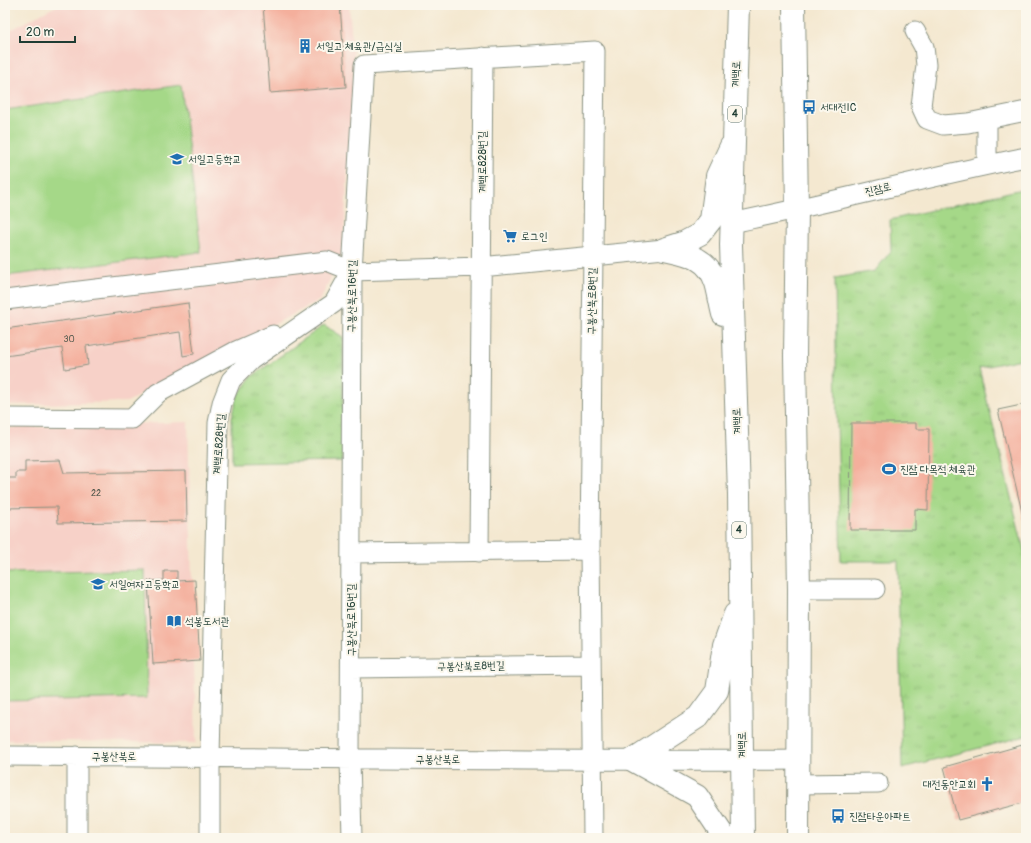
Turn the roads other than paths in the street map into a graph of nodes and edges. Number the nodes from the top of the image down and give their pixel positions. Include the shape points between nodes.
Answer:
1 (738, 5) edge
2 (794, 5) edge
3 (915, 31) dead end
4 (595, 51) joint
5 (483, 57) junction
6 (1026, 112) edge
7 (987, 119) junction
8 (734, 140) junction
9 (1026, 157) edge
10 (987, 165) junction
11 (797, 210) junction
12 (731, 223) junction
13 (664, 249) junction
14 (593, 256) junction
15 (481, 267) junction
16 (352, 272) junction
17 (5, 300) edge
18 (309, 320) junction
19 (734, 345) junction
20 (5, 418) edge
21 (590, 550) junction
22 (479, 552) junction
23 (351, 553) junction
24 (799, 589) junction
25 (875, 589) dead end
26 (740, 599) junction
27 (591, 665) junction
28 (351, 668) junction
29 (5, 756) edge
30 (77, 756) junction
31 (210, 756) junction
32 (350, 759) junction
33 (592, 760) junction
34 (632, 760) junction
35 (742, 760) junction
36 (798, 760) junction
37 (878, 783) dead end
38 (798, 784) junction
39 (77, 838) edge
40 (210, 838) edge
41 (352, 838) edge
42 (593, 838) edge
43 (725, 838) edge
44 (743, 838) edge
45 (798, 838) edge

1 - 8 main road, 계백로 / 4
2 - 11 main road
3 - 7 street via 924,47 926,65 921,106 928,120 943,125
4 - 5 street, 구봉산북로16번길
4 - 14 street, 구봉산북로8번길
5 - 15 street, 계백로828번길
5 - 16 street, 구봉산북로16번길 via 364,65
6 - 7 street
7 - 10 street
8 - 12 main road, 계백로 / 4
8 - 13 main road via 717,176 710,220 700,234 684,243
9 - 10 street, 진잠로
10 - 11 street, 진잠로
11 - 12 street, 진잠로
11 - 24 main road via 794,356
12 - 19 main road, 계백로 / 4
13 - 14 street
13 - 19 main road via 699,259 711,270
14 - 15 street
14 - 21 street, 구봉산북로8번길
15 - 16 street
15 - 22 street, 계백로828번길
16 - 17 street via 327,261
16 - 18 street, 계백로828번길 via 334,303
16 - 23 street, 구봉산북로16번길
18 - 20 street via 234,352 158,393 132,419
18 - 31 street, 계백로828번길 via 251,360 232,380 222,403 218,423
19 - 26 main road, 계백로 / 4
21 - 22 street
21 - 27 street, 구봉산북로8번길
22 - 23 street
23 - 28 street, 구봉산북로16번길
24 - 25 street
24 - 36 main road
26 - 34 main road via 724,646 717,691 698,717
26 - 35 main road, 계백로 / 4
27 - 28 street, 구봉산북로8번길
27 - 33 street, 구봉산북로8번길
28 - 32 street, 구봉산북로16번길
29 - 30 street, 구봉산북로
30 - 31 street, 구봉산북로
30 - 39 street, 구봉산북로
31 - 32 street, 구봉산북로
31 - 40 street, 계백로828번길
32 - 33 street, 구봉산북로
32 - 41 street, 구봉산북로16번길
33 - 34 street, 구봉산북로
33 - 42 street, 구봉산북로8번길
34 - 35 street, 구봉산북로
34 - 43 main road via 697,796
35 - 36 street, 구봉산북로
35 - 44 main road, 계백로 / 4
36 - 38 main road
37 - 38 street
38 - 45 main road

